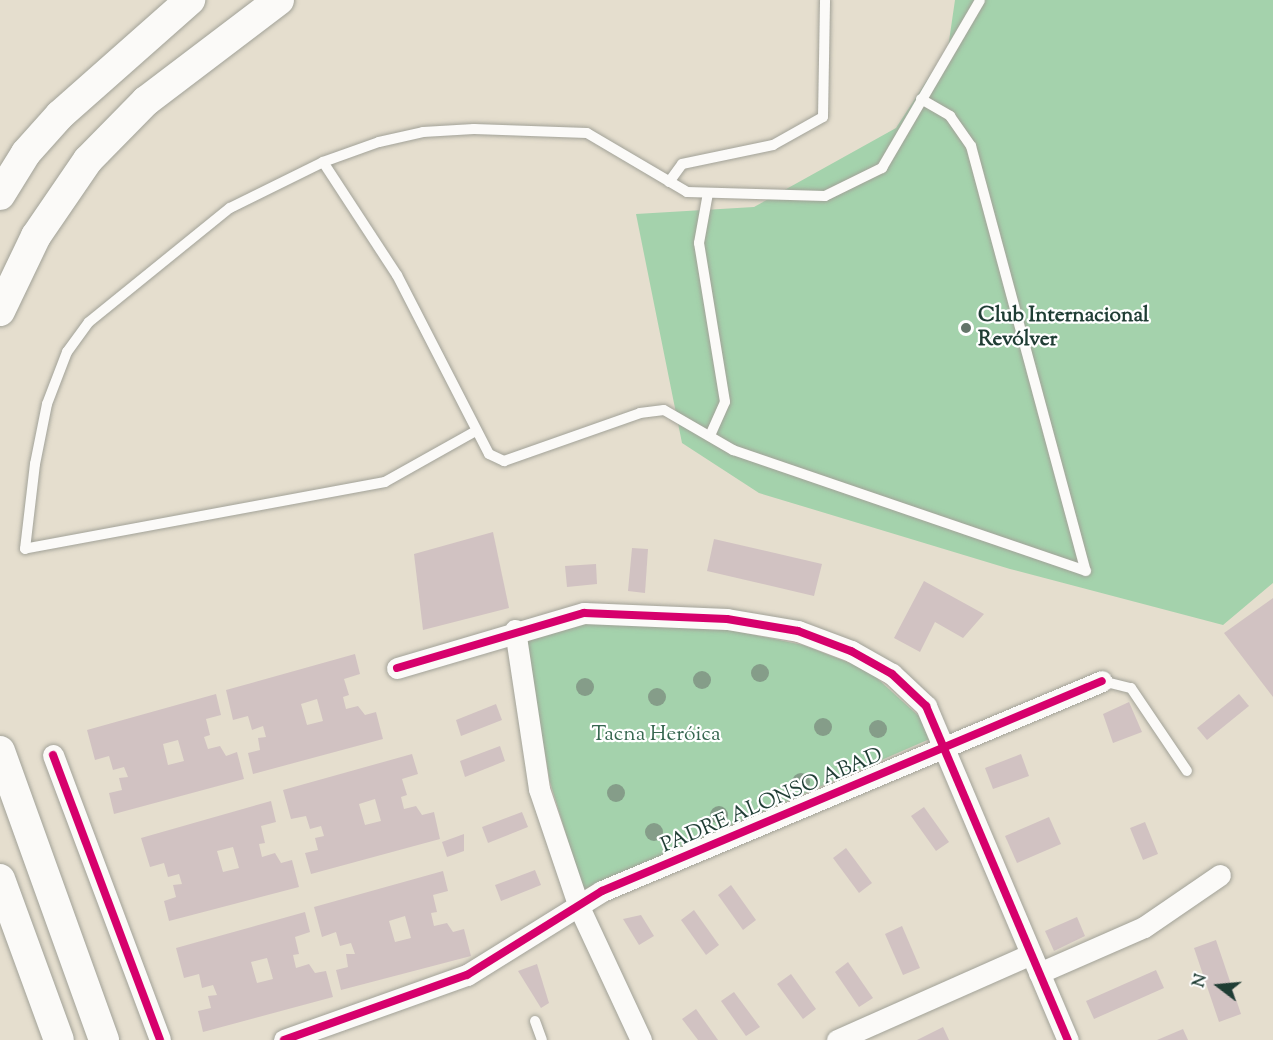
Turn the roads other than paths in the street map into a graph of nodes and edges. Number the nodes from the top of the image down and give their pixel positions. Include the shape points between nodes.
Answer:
1 (190, 0) edge
2 (279, 0) edge
3 (825, 0) edge
4 (980, 0) edge
5 (921, 99) junction
6 (323, 162) junction
7 (669, 182) junction
8 (708, 193) junction
9 (0, 195) edge
10 (0, 311) edge
11 (474, 432) junction
12 (710, 436) junction
13 (515, 630) junction
14 (397, 668) dead end
15 (1102, 681) joint
16 (942, 750) junction
17 (0, 751) edge
18 (53, 755) dead end
19 (1187, 771) dead end
20 (1220, 874) dead end
21 (0, 879) edge
22 (579, 907) junction
23 (1031, 954) junction
24 (1040, 973) junction
25 (535, 1022) dead end
26 (850, 1037) edge
27 (59, 1040) edge
28 (104, 1040) edge
29 (160, 1040) edge
30 (284, 1040) edge
31 (542, 1040) edge
32 (641, 1040) edge
33 (1068, 1040) edge

1 - 9 main road via 60,115 26,153
2 - 10 main road via 146,101 88,160 36,236
3 - 7 lane via 823,117 773,145 682,164
4 - 5 lane
5 - 8 lane via 882,168 825,196
5 - 12 lane via 950,116 971,146 1086,571 733,450
6 - 7 lane via 379,142 423,132 552,130 587,133
6 - 11 lane via 397,275
6 - 11 lane via 230,208 89,322 67,352 47,404 25,549 385,482
7 - 8 lane via 687,192
8 - 12 lane via 699,243 724,402
11 - 12 lane via 489,454 504,461 640,413 664,410
13 - 14 street
13 - 16 street via 596,613 727,619 798,631 851,651 892,674 927,706
13 - 22 street via 538,789
15 - 16 street, PADRE ALONSO ABAD
15 - 19 lane via 1131,688
16 - 22 street, PADRE ALONSO ABAD via 602,891
16 - 23 street
17 - 28 main road
18 - 29 street
20 - 24 street via 1144,927
21 - 27 main road
22 - 30 street, PADRE ALONSO ABAD via 467,975
22 - 32 street
23 - 24 street
23 - 26 street
24 - 33 street
25 - 31 lane

